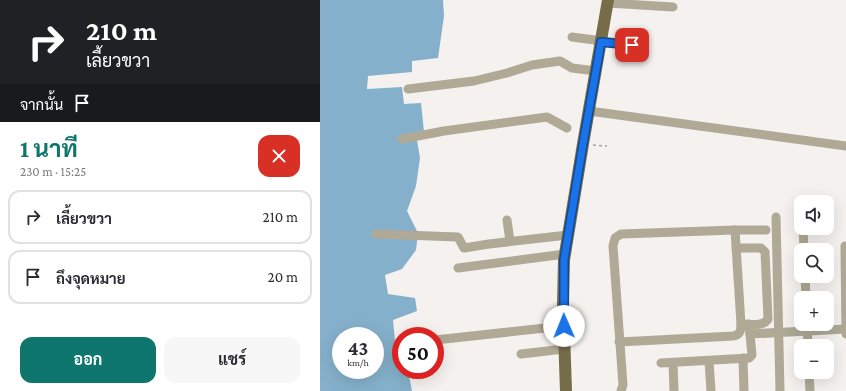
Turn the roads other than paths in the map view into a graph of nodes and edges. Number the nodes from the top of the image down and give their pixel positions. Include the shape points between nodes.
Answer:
1 (608, 1) edge
2 (673, 7) dead end
3 (639, 35) dead end
4 (572, 37) dead end
5 (601, 42) junction
6 (596, 71) junction
7 (408, 89) dead end
8 (589, 112) junction
9 (567, 128) dead end
10 (402, 139) dead end
11 (846, 146) edge
12 (776, 217) dead end
13 (507, 220) dead end
14 (735, 230) junction
15 (766, 230) dead end
16 (376, 234) dead end
17 (568, 235) junction
18 (510, 241) junction
19 (845, 246) edge
20 (736, 248) junction
21 (565, 254) junction
22 (458, 268) dead end
23 (745, 324) junction
24 (564, 326) junction
25 (834, 328) edge
26 (794, 329) edge
27 (846, 329) edge
28 (780, 332) junction
29 (750, 334) junction
30 (846, 334) edge
31 (444, 339) edge
32 (619, 342) junction
33 (564, 350) junction
34 (520, 354) dead end
35 (743, 358) junction
36 (709, 361) junction
37 (673, 363) junction
38 (661, 364) dead end
39 (809, 379) edge
40 (566, 391) edge
41 (621, 391) edge
42 (674, 391) edge
43 (711, 391) edge
44 (744, 391) edge
45 (780, 391) edge
46 (810, 391) edge

1 - 2 street
1 - 5 main road
3 - 5 street via 637,42 632,45
4 - 5 street
5 - 6 main road
6 - 7 street via 572,68 560,62 532,65 474,81
6 - 8 main road
8 - 11 street
8 - 17 main road
9 - 10 street via 548,117
12 - 28 street
13 - 18 street
14 - 15 street
14 - 20 street
14 - 32 street via 622,234 615,238 613,246
16 - 18 street via 458,236 464,248
17 - 18 street
17 - 21 main road
19 - 27 street
20 - 23 street
20 - 23 street via 761,248 765,252 768,319 762,324
21 - 22 street
21 - 24 main road
23 - 29 street
23 - 32 street via 738,335 733,336
24 - 31 street
24 - 33 main road
25 - 27 street
26 - 28 street
27 - 30 street
28 - 29 street
28 - 45 street
29 - 35 street via 752,355
32 - 41 street via 623,385
33 - 34 street
33 - 40 main road
35 - 36 street
35 - 44 street
36 - 37 street
36 - 43 street
37 - 38 street
37 - 42 street
39 - 46 street

